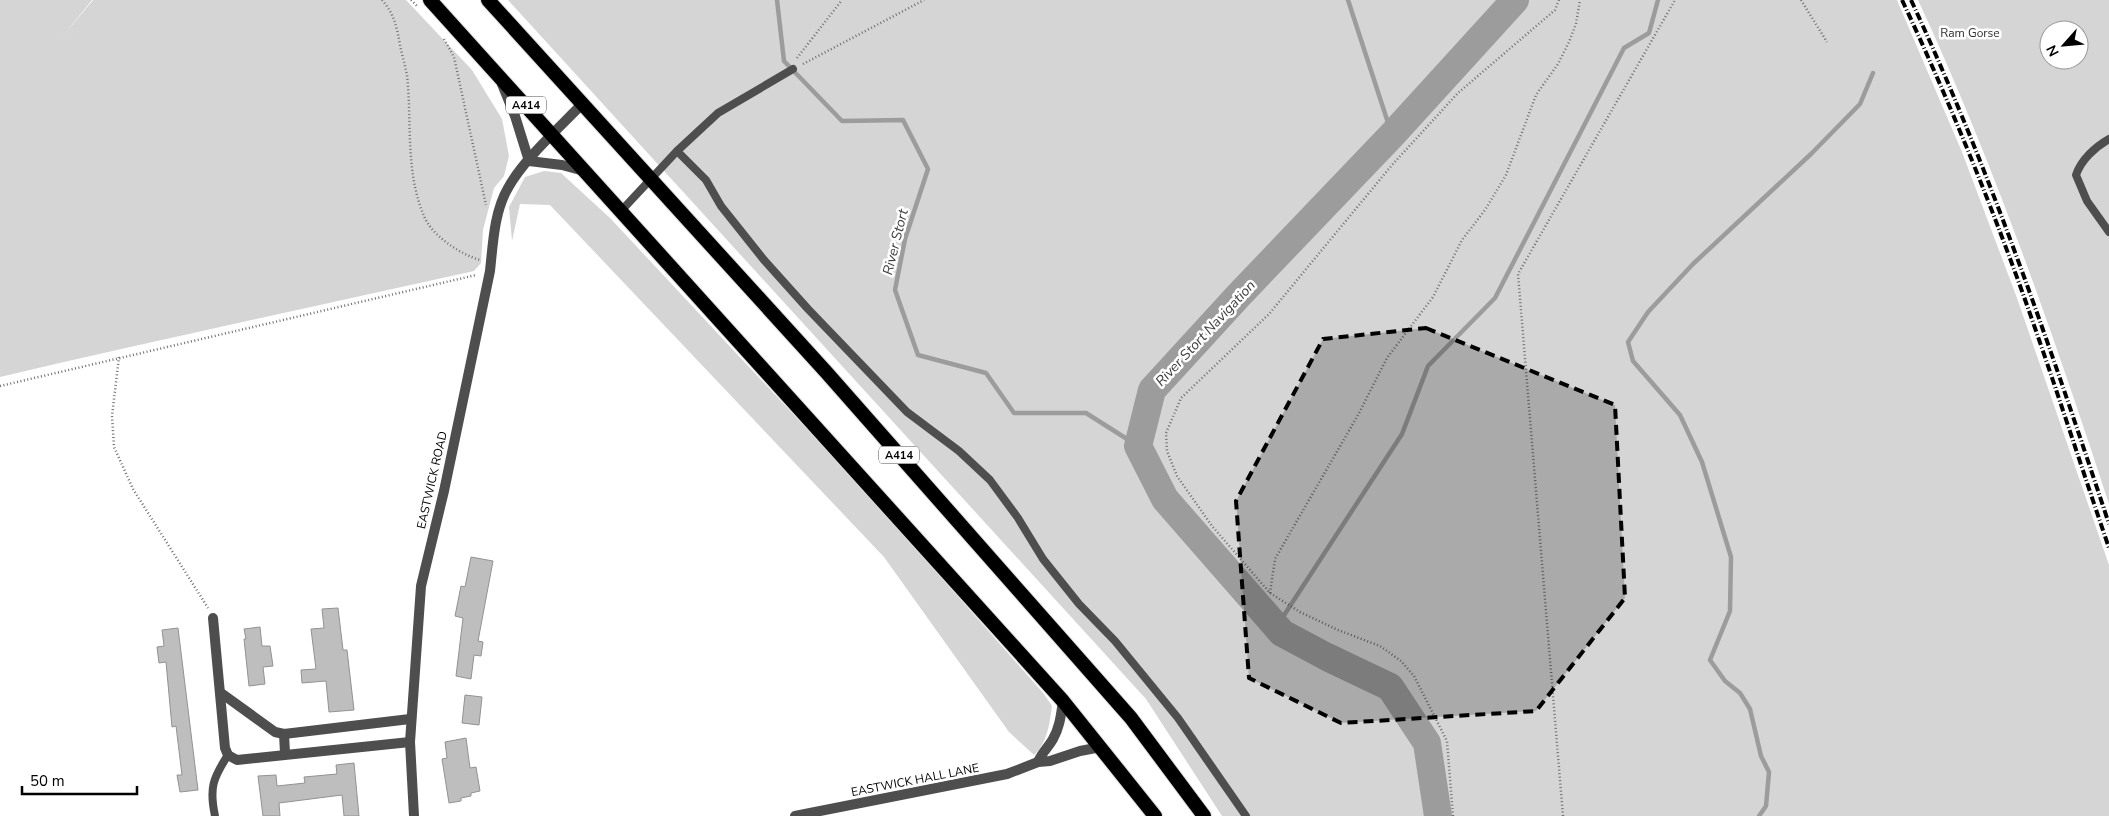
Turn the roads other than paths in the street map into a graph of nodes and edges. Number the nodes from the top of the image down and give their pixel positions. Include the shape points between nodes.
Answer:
1 (430, 0) edge
2 (488, 0) edge
3 (796, 67) road end
4 (498, 74) junction
5 (582, 104) junction
6 (553, 135) junction
7 (2109, 139) edge
8 (677, 151) junction
9 (529, 161) junction
10 (585, 171) junction
11 (651, 180) junction
12 (621, 211) junction
13 (2109, 232) edge
14 (213, 618) road end
15 (221, 693) junction
16 (1063, 701) junction
17 (410, 720) junction
18 (284, 734) junction
19 (410, 742) junction
20 (1102, 747) junction
21 (285, 754) junction
22 (228, 755) junction
23 (1038, 762) junction
24 (215, 816) edge
25 (414, 816) edge
26 (795, 816) edge
27 (1156, 816) edge
28 (1204, 816) edge
29 (1246, 816) edge

1 - 4 highway, A414
2 - 5 highway, A414
3 - 8 lane via 718,113
4 - 6 highway, A414
4 - 9 street via 516,116
5 - 6 street, EASTWICK ROAD
5 - 11 highway, A414
6 - 9 street, EASTWICK ROAD
6 - 10 highway, A414
7 - 13 lane via 2099,145 2076,175 2087,201
8 - 11 lane
8 - 29 lane via 706,180 721,206 808,309 907,412 959,451 990,480 1043,559 1178,718
9 - 10 street
9 - 17 street, EASTWICK ROAD via 507,189 500,208 491,268 444,491 420,586
10 - 12 highway, A414
11 - 12 lane
11 - 28 highway, A414 via 1125,710
12 - 16 highway, A414
14 - 15 street
15 - 18 street via 275,732
15 - 22 street
16 - 20 highway, A414
16 - 23 street via 1058,730
17 - 18 street
17 - 19 street, EASTWICK ROAD
18 - 21 street
19 - 21 street
19 - 25 street, EASTWICK ROAD
20 - 23 street, EASTWICK HALL LANE
20 - 27 highway, A414
21 - 22 street via 237,760
22 - 24 lane via 212,787
23 - 26 street, EASTWICK HALL LANE via 1007,774

